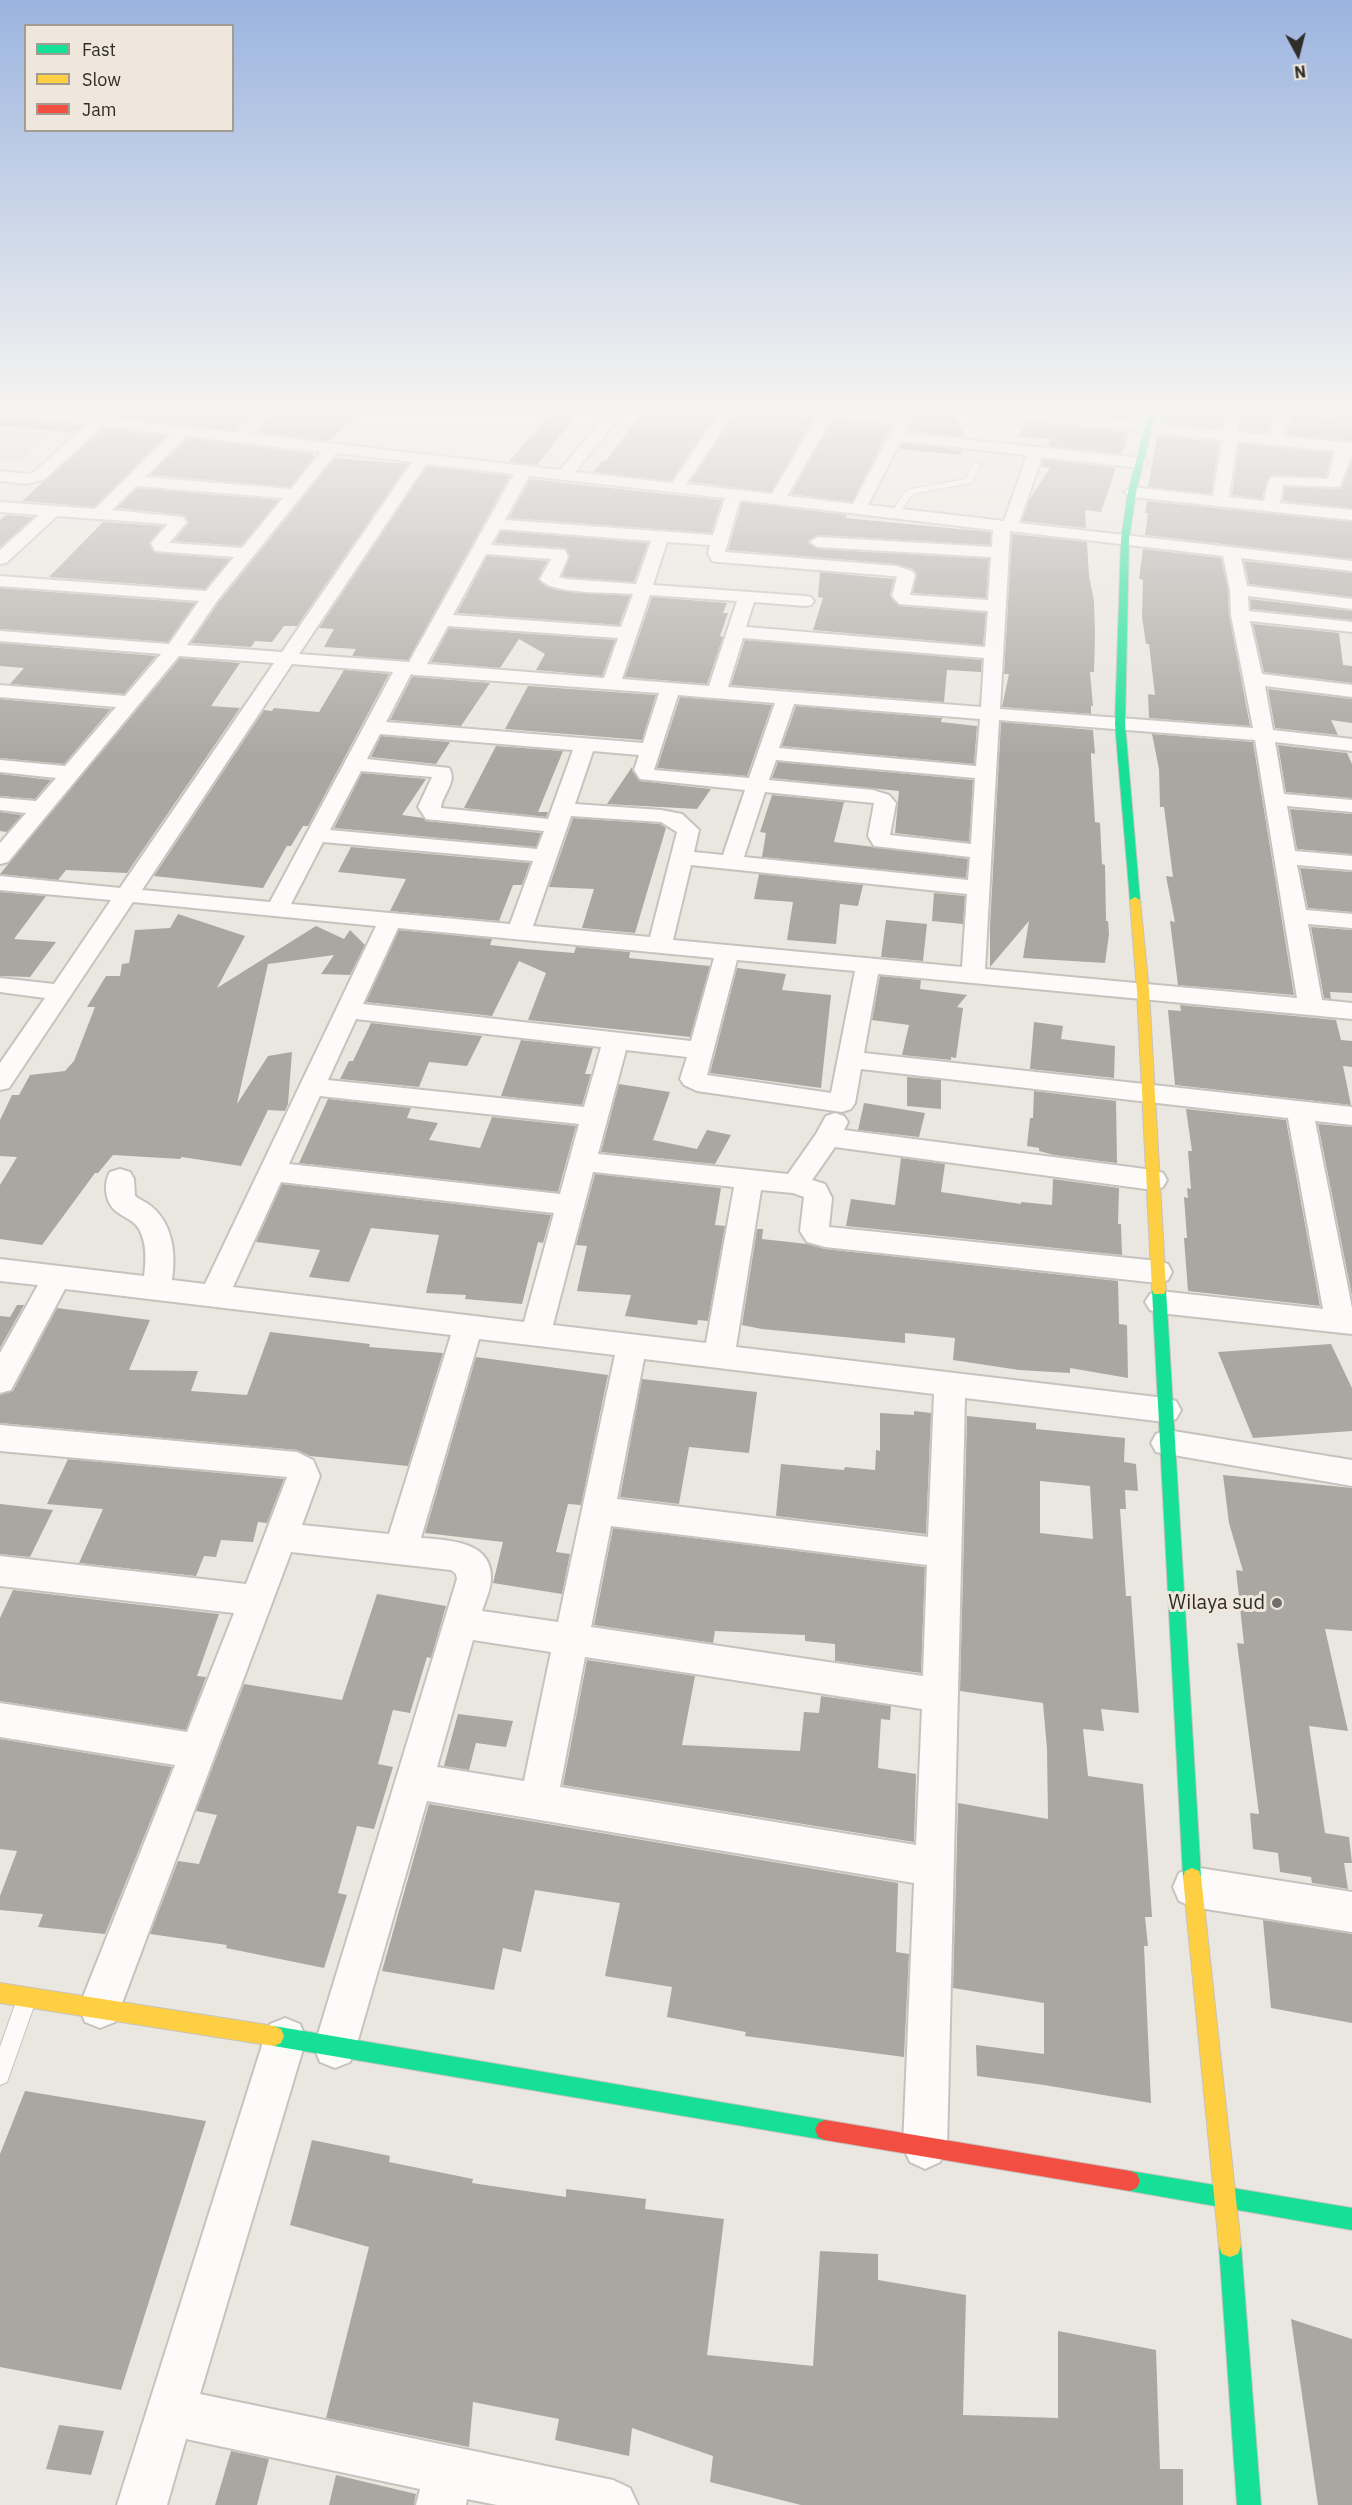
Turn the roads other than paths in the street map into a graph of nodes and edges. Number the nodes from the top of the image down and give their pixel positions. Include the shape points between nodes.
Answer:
1 (38, 525) edge
2 (176, 525) edge
3 (271, 525) edge
4 (377, 525) edge
5 (493, 525) edge
6 (507, 525) edge
7 (725, 525) edge
8 (822, 525) edge
9 (997, 525) edge
10 (1127, 525) edge
11 (1006, 526) junction
12 (661, 536) junction
13 (1125, 539) junction
14 (720, 541) junction
15 (0, 542) edge
16 (818, 542) junction
17 (18, 543) junction
18 (480, 549) junction
19 (1231, 552) junction
20 (1001, 553) junction
21 (247, 554) junction
22 (0, 559) edge
23 (813, 565) junction
24 (1352, 566) edge
25 (0, 581) edge
26 (644, 589) junction
27 (1239, 590) junction
28 (747, 596) junction
29 (211, 597) junction
30 (805, 601) junction
31 (1352, 604) edge
32 (997, 606) junction
33 (1240, 615) junction
34 (442, 620) junction
35 (1352, 627) edge
36 (735, 632) junction
37 (629, 633) junction
38 (0, 636) edge
39 (796, 638) junction
40 (174, 650) junction
41 (994, 653) junction
42 (287, 658) junction
43 (410, 668) junction
44 (1254, 679) junction
45 (611, 684) junction
46 (670, 688) junction
47 (0, 691) edge
48 (1352, 691) edge
49 (717, 692) junction
50 (786, 698) junction
51 (129, 702) junction
52 (990, 714) junction
53 (1120, 724) junction
54 (373, 727) junction
55 (1263, 735) junction
56 (585, 745) junction
57 (1352, 745) edge
58 (651, 750) junction
59 (768, 753) junction
60 (354, 764) junction
61 (0, 766) edge
62 (69, 773) junction
63 (986, 773) junction
64 (756, 785) junction
65 (1275, 799) junction
66 (0, 804) edge
67 (1352, 806) edge
68 (40, 808) junction
69 (559, 818) junction
70 (315, 836) junction
71 (981, 852) junction
72 (545, 856) junction
73 (0, 857) edge
74 (680, 857) junction
75 (1285, 857) junction
76 (1352, 862) edge
77 (731, 863) junction
78 (0, 883) edge
79 (978, 888) junction
80 (127, 895) junction
81 (277, 909) junction
82 (1295, 916) junction
83 (390, 920) junction
84 (1352, 921) edge
85 (519, 932) junction
86 (660, 945) junction
87 (728, 951) junction
88 (868, 965) junction
89 (973, 975) junction
90 (0, 985) edge
91 (1143, 991) junction
92 (62, 992) junction
93 (1311, 1007) junction
94 (348, 1010) junction
95 (1352, 1011) edge
96 (615, 1042) junction
97 (700, 1050) junction
98 (850, 1060) junction
99 (0, 1082) edge
100 (312, 1087) junction
101 (1149, 1094) junction
102 (842, 1103) junction
103 (1300, 1110) junction
104 (1352, 1116) edge
105 (595, 1117) junction
106 (828, 1137) junction
107 (582, 1162) junction
108 (272, 1172) junction
109 (120, 1179) dead end
110 (749, 1180) junction
111 (1153, 1180) junction
112 (795, 1184) junction
113 (571, 1204) junction
114 (0, 1270) edge
115 (1158, 1272) junction
116 (57, 1277) junction
117 (156, 1289) junction
118 (214, 1296) junction
119 (1160, 1302) junction
120 (1346, 1323) edge
121 (468, 1327) junction
122 (535, 1335) junction
123 (632, 1346) junction
124 (719, 1357) junction
125 (0, 1381) edge
126 (950, 1384) junction
127 (1165, 1410) junction
128 (0, 1437) edge
129 (1167, 1443) junction
130 (1352, 1473) edge
131 (598, 1511) junction
132 (280, 1537) junction
133 (400, 1550) junction
134 (945, 1553) junction
135 (0, 1571) edge
136 (256, 1600) junction
137 (462, 1623) junction
138 (572, 1638) junction
139 (940, 1695) junction
140 (0, 1720) edge
141 (198, 1751) junction
142 (416, 1781) junction
143 (538, 1802) junction
144 (934, 1867) junction
145 (1194, 1887) junction
146 (1352, 1912) edge
147 (0, 1993) edge
148 (27, 1998) junction
149 (100, 2007) junction
150 (285, 2039) junction
151 (335, 2047) junction
152 (0, 2075) edge
153 (925, 2147) junction
154 (1226, 2198) junction
155 (1352, 2219) edge
156 (170, 2412) junction
157 (444, 2488) edge
158 (142, 2505) edge
159 (613, 2505) edge
160 (1249, 2505) edge

1 - 17 street
2 - 21 street via 159,543 161,547
3 - 21 street
4 - 42 street
5 - 18 street
6 - 12 street
7 - 14 street
8 - 16 street
9 - 11 street
10 - 13 street
11 - 13 street
11 - 20 street
12 - 14 street
12 - 26 street
13 - 19 street
13 - 53 street
14 - 23 street via 716,553 725,559
15 - 17 street
16 - 20 street
16 - 23 street
17 - 22 street
18 - 26 street via 559,554 549,579 554,582
18 - 34 street
19 - 24 street
19 - 27 street
20 - 32 street
21 - 29 street
23 - 30 street
23 - 32 street via 903,572 904,600
25 - 29 street
26 - 28 street
26 - 37 street
27 - 31 street
27 - 33 street
28 - 30 street
28 - 36 street
29 - 40 street
30 - 39 street
32 - 41 street
33 - 35 street
33 - 44 street
34 - 37 street
34 - 43 street
36 - 39 street
36 - 49 street
37 - 45 street
38 - 40 street
39 - 41 street
40 - 42 street
40 - 51 street
41 - 52 street
42 - 43 street
42 - 80 street
43 - 45 street
43 - 54 street
44 - 48 street
44 - 55 street
45 - 46 street
46 - 49 street
46 - 58 street
47 - 51 street
49 - 50 street
50 - 52 street
50 - 59 street
51 - 62 street
52 - 53 street
52 - 63 street
53 - 55 street
53 - 91 street
54 - 56 street
54 - 60 street
55 - 57 street
55 - 65 street
56 - 58 street
56 - 69 street
58 - 64 street via 644,770 647,775
59 - 63 street
59 - 64 street
60 - 69 street via 442,772 429,807 434,814
60 - 70 street
61 - 62 street
62 - 68 street
63 - 71 street
64 - 71 street via 873,796 885,803 879,836 882,841
64 - 77 street
65 - 67 street
65 - 75 street
66 - 68 street
68 - 73 street
69 - 72 street
69 - 74 street via 674,819 688,830
70 - 72 street
70 - 81 street
71 - 79 street
72 - 85 street
74 - 77 street
74 - 86 street
75 - 76 street
75 - 82 street
77 - 79 street
78 - 80 street
79 - 89 street
80 - 81 street
80 - 92 street
81 - 83 street
82 - 84 street
82 - 93 street
83 - 85 street
83 - 94 street
85 - 86 street
86 - 87 street
87 - 88 street
87 - 97 street
88 - 89 street
88 - 98 street
89 - 91 street
90 - 92 street
91 - 93 street
91 - 101 street
92 - 99 street
93 - 95 street
94 - 96 street
94 - 100 street
96 - 97 street
96 - 105 street
97 - 102 street via 693,1079 697,1082
98 - 101 street
98 - 102 street
100 - 105 street
100 - 108 street
101 - 103 street
101 - 111 street
102 - 106 street
103 - 104 street
103 - 120 street
105 - 107 street
106 - 111 street
106 - 112 street
107 - 110 street
107 - 113 street
108 - 113 street
108 - 118 street
109 - 117 street via 119,1195 126,1206 145,1217 160,1244
110 - 112 street
110 - 124 street
111 - 115 street
112 - 115 street via 814,1191 818,1198 814,1231 817,1235
113 - 122 street
114 - 116 street
115 - 119 street
116 - 117 street
116 - 125 street
117 - 118 street
118 - 121 street
119 - 120 street
119 - 127 street
121 - 122 street
121 - 133 street
122 - 123 street
123 - 124 street
123 - 131 street
124 - 126 street
126 - 127 street
126 - 134 street
127 - 129 street
128 - 132 street via 297,1465 304,1476
129 - 130 street
129 - 145 street
131 - 134 street
131 - 138 street
132 - 133 street
132 - 136 street
133 - 137 street via 458,1556 472,1566 474,1579
134 - 139 street
135 - 136 street
136 - 141 street
137 - 138 street
137 - 142 street
138 - 139 street
138 - 143 street
139 - 144 street
140 - 141 street
141 - 149 street
142 - 143 street
142 - 151 street
143 - 144 street
144 - 153 street
145 - 146 street
145 - 154 street
147 - 148 street
148 - 149 street
148 - 152 lane
149 - 150 street
150 - 151 street
150 - 156 street
151 - 153 street
153 - 154 street
154 - 155 street
154 - 160 street
156 - 157 street
156 - 158 street
157 - 159 street

